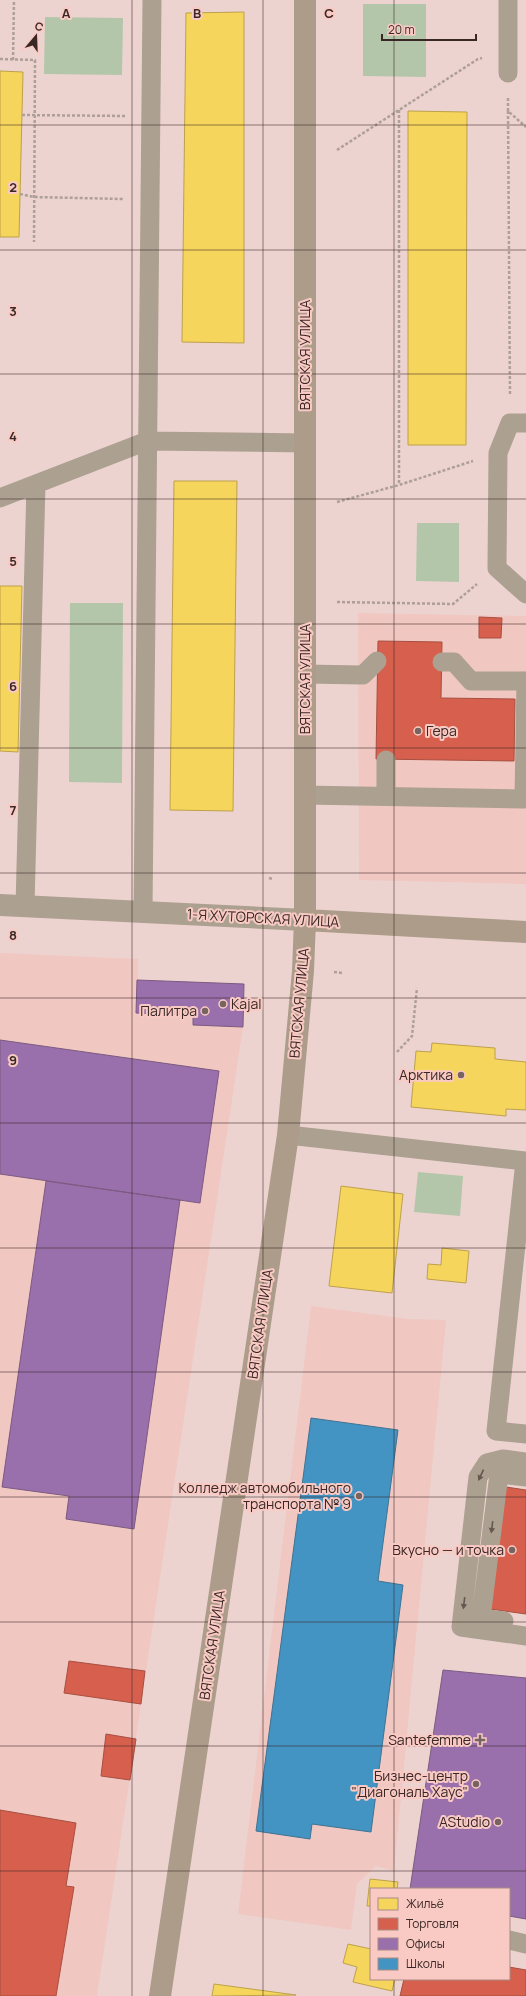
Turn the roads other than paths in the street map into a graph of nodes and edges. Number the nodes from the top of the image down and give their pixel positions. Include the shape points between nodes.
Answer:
1 (152, 0) edge
2 (305, 0) edge
3 (508, 0) edge
4 (508, 65) road end
5 (518, 423) edge
6 (147, 441) junction
7 (306, 443) junction
8 (36, 484) junction
9 (0, 498) edge
10 (526, 594) edge
11 (377, 661) dead end
12 (442, 662) dead end
13 (305, 674) junction
14 (386, 760) dead end
15 (305, 794) junction
16 (386, 796) junction
17 (0, 905) edge
18 (25, 906) junction
19 (143, 913) junction
20 (305, 920) junction
21 (526, 932) edge
22 (288, 1135) junction
23 (526, 1434) edge
24 (526, 1462) edge
25 (526, 1477) edge
26 (526, 1624) edge
27 (526, 1636) edge
28 (510, 1940) edge
29 (526, 1944) edge
30 (160, 1996) edge

1 - 6 lane
2 - 7 street, ВЯТСКАЯ УЛИЦА
3 - 4 lane
5 - 10 lane via 498,453 496,568
6 - 7 lane
6 - 8 lane
6 - 19 lane
7 - 13 street, ВЯТСКАЯ УЛИЦА
8 - 9 lane
8 - 18 lane
11 - 13 lane via 363,675
12 - 16 lane via 454,662 471,681 526,681 524,799
13 - 15 street, ВЯТСКАЯ УЛИЦА
14 - 16 lane
15 - 16 lane
15 - 20 street, ВЯТСКАЯ УЛИЦА
17 - 18 street, 1-Я ХУТОРСКАЯ УЛИЦА
18 - 19 street, 1-Я ХУТОРСКАЯ УЛИЦА
19 - 20 street, 1-Я ХУТОРСКАЯ УЛИЦА
20 - 21 street, 1-Я ХУТОРСКАЯ УЛИЦА
20 - 22 street, ВЯТСКАЯ УЛИЦА via 303,971
22 - 23 lane via 525,1161 496,1431
22 - 30 street, ВЯТСКАЯ УЛИЦА
24 -> 27 lane via 502,1459 487,1463 478,1478 461,1627
25 -> 26 lane via 499,1474 481,1618
28 - 29 lane

